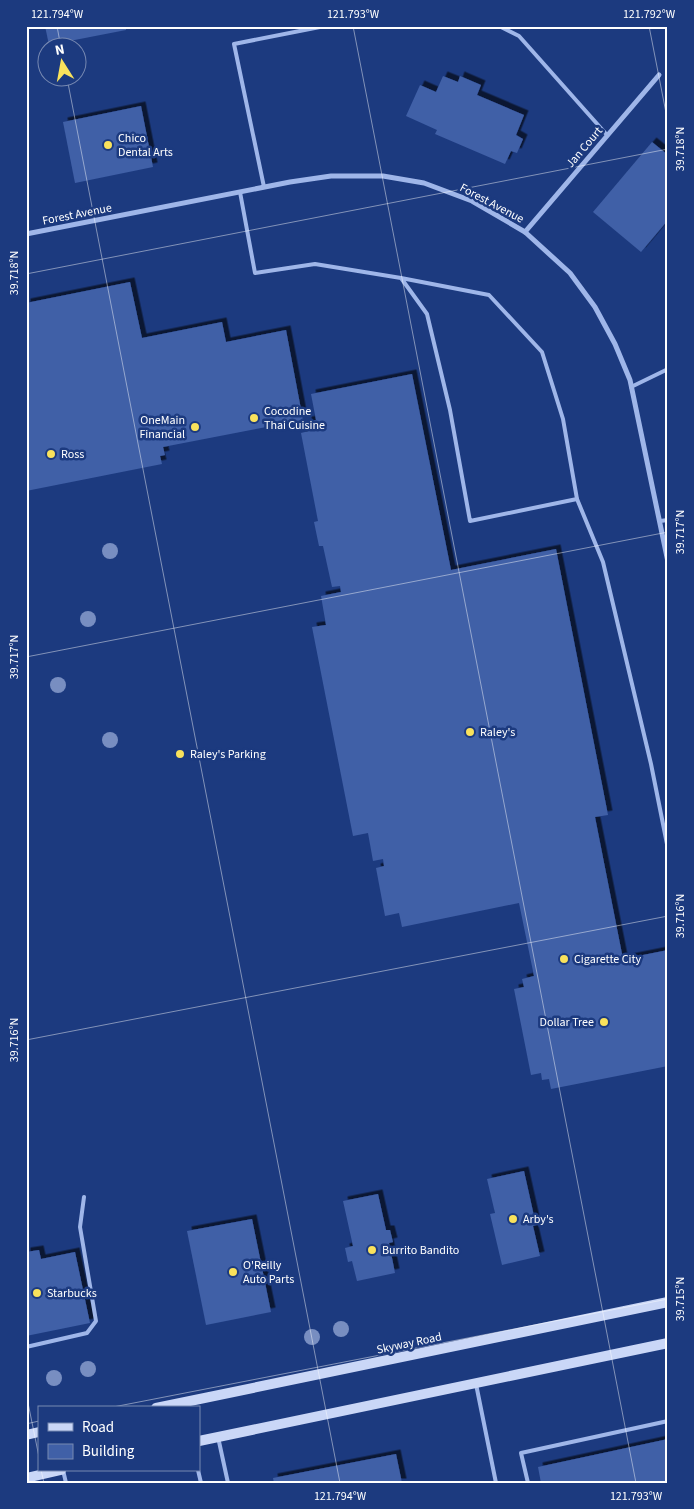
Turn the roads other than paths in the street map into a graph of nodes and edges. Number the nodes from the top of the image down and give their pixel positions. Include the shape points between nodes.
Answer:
1 (324, 26) edge
2 (499, 26) edge
3 (659, 75) dead end
4 (607, 135) junction
5 (264, 187) junction
6 (240, 192) junction
7 (525, 232) junction
8 (26, 234) edge
9 (401, 278) junction
10 (668, 369) edge
11 (631, 387) junction
12 (576, 499) junction
13 (668, 520) edge
14 (660, 521) junction
15 (668, 562) edge
16 (668, 849) edge
17 (84, 1196) dead end
18 (668, 1302) edge
19 (668, 1343) edge
20 (26, 1347) edge
21 (476, 1383) junction
22 (166, 1406) edge
23 (668, 1421) edge
24 (218, 1438) junction
25 (200, 1442) edge
26 (53, 1472) edge
27 (26, 1478) edge
28 (228, 1483) edge
29 (496, 1483) edge
30 (528, 1483) edge

1 - 5 lane via 234,44
2 - 4 lane via 519,36
3 - 4 street, Jan Court
4 - 7 street, Jan Court
5 - 6 street, Forest Avenue
5 - 7 street, Forest Avenue via 331,176 383,176 424,183 472,201
6 - 8 street, Forest Avenue
6 - 9 lane via 255,273 315,264
7 - 11 street, Forest Avenue via 570,273 595,307 615,344
9 - 12 lane via 489,295 542,352 563,419
9 - 12 lane via 428,314 470,521
10 - 11 lane
11 - 14 street, Forest Avenue
12 - 16 lane via 603,562
13 - 14 lane
14 - 15 street, Forest Avenue
17 - 20 lane via 80,1227 96,1321 86,1333
18 - 22 main road, Skyway Road
19 - 21 main road
21 - 24 main road
21 - 29 lane
23 - 30 lane via 520,1453
24 - 25 main road
24 - 28 lane
26 - 27 main road

